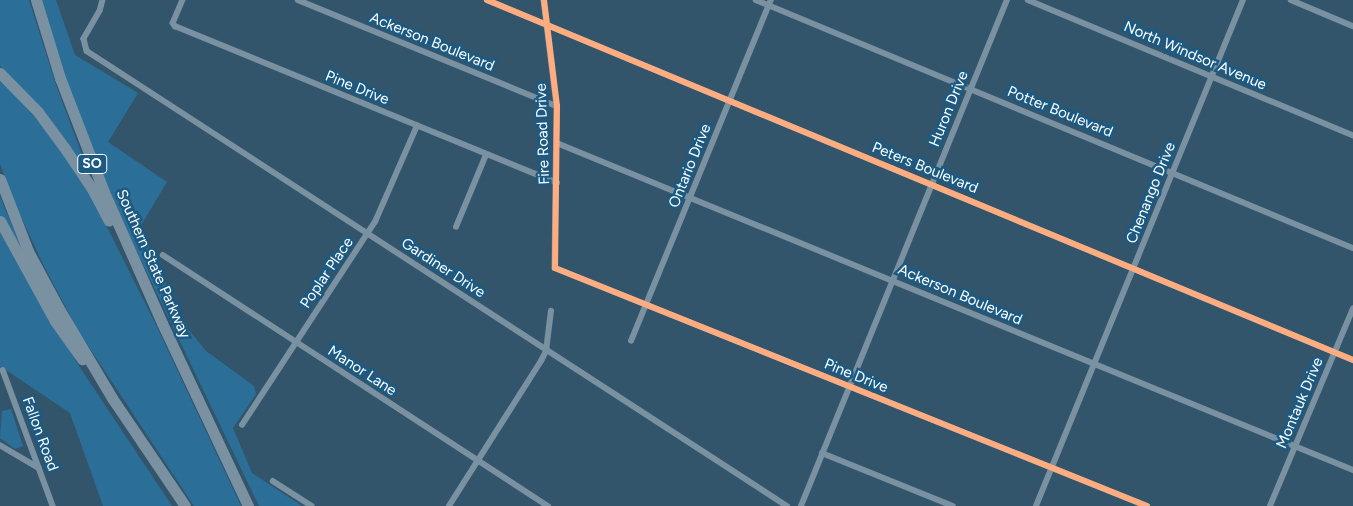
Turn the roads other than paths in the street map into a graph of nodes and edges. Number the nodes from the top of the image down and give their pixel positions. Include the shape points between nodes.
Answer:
1 (36, 0) edge
2 (103, 0) edge
3 (183, 0) edge
4 (298, 0) edge
5 (487, 0) edge
6 (544, 0) edge
7 (756, 0) edge
8 (1008, 0) edge
9 (1028, 0) edge
10 (1243, 0) edge
11 (1291, 0) edge
12 (770, 3) edge
13 (547, 25) junction
14 (1353, 26) edge
15 (0, 73) edge
16 (1212, 76) junction
17 (971, 88) junction
18 (729, 101) junction
19 (557, 106) junction
20 (417, 126) junction
21 (1353, 136) edge
22 (557, 143) junction
23 (486, 155) junction
24 (1173, 172) junction
25 (0, 179) edge
26 (557, 183) junction
27 (931, 184) junction
28 (691, 198) junction
29 (0, 221) edge
30 (456, 227) dead end
31 (368, 234) junction
32 (1353, 248) edge
33 (163, 255) dead end
34 (555, 268) joint
35 (1133, 268) junction
36 (892, 280) junction
37 (647, 306) junction
38 (1353, 309) edge
39 (551, 311) dead end
40 (162, 323) junction
41 (631, 341) dead end
42 (296, 342) junction
43 (546, 351) junction
44 (1335, 353) junction
45 (1353, 360) edge
46 (1094, 365) junction
47 (3, 370) dead end
48 (848, 386) junction
49 (112, 398) junction
50 (242, 426) dead end
51 (0, 445) edge
52 (1295, 446) junction
53 (822, 452) junction
54 (478, 461) junction
55 (157, 464) junction
56 (1052, 467) junction
57 (39, 469) junction
58 (1353, 470) edge
59 (273, 481) dead end
60 (248, 505) edge
61 (53, 506) edge
62 (177, 506) edge
63 (185, 506) edge
64 (312, 506) edge
65 (449, 506) edge
66 (548, 506) edge
67 (787, 506) edge
68 (801, 506) edge
69 (953, 506) edge
70 (1036, 506) edge
71 (1147, 506) edge
72 (1270, 506) edge

1 - 40 highway, Southern State Parkway / SO via 74,116
2 - 31 street, Gardiner Drive via 84,39 87,51
3 - 20 street, Pine Drive via 175,26
4 - 19 street, Ackerson Boulevard
5 - 13 street, Peters Boulevard
6 - 13 street, Fire Road Drive
7 - 12 street, Potter Boulevard
8 - 17 street, Huron Drive
9 - 16 street, North Windsor Avenue
10 - 16 street, Chenango Drive
11 - 14 street
12 - 17 street, Potter Boulevard
12 - 18 street, Ontario Drive
13 - 18 street, Peters Boulevard
13 - 19 street, Fire Road Drive
15 - 40 highway via 38,112 91,187
16 - 21 street, North Windsor Avenue
16 - 24 street, Chenango Drive
17 - 24 street, Potter Boulevard
17 - 27 street, Huron Drive
18 - 27 street, Peters Boulevard
18 - 28 street, Ontario Drive
19 - 22 street, Fire Road Drive
20 - 23 street, Pine Drive
20 - 31 street, Poplar Place via 393,186
22 - 26 street, Fire Road Drive
22 - 28 street, Ackerson Boulevard
23 - 26 street, Pine Drive
23 - 30 street
24 - 32 street, Potter Boulevard
24 - 35 street, Chenango Drive
25 - 49 highway via 28,251
26 - 34 street, Fire Road Drive
27 - 35 street, Peters Boulevard
27 - 36 street, Huron Drive
28 - 36 street, Ackerson Boulevard
28 - 37 street, Ontario Drive
29 - 49 highway via 68,342
31 - 42 street, Poplar Place
31 - 43 street, Gardiner Drive
33 - 42 street, Manor Lane
34 - 37 street, Pine Drive
35 - 44 street, Peters Boulevard
35 - 46 street, Chenango Drive
36 - 46 street, Ackerson Boulevard
36 - 48 street, Huron Drive
37 - 41 street, Ontario Drive
37 - 48 street, Pine Drive
38 - 44 street, Montauk Drive
39 - 43 street
40 - 60 highway, Southern State Parkway / SO
42 - 50 street, Poplar Place
42 - 54 street, Manor Lane
43 - 54 street
43 - 67 street, Gardiner Drive
44 - 45 street, Peters Boulevard
44 - 52 street, Montauk Drive
46 - 52 street, Ackerson Boulevard
46 - 56 street, Chenango Drive
47 - 57 street, Fallon Road
48 - 53 street, Huron Drive
48 - 56 street, Pine Drive
49 - 55 highway
51 - 57 street
52 - 58 street, Ackerson Boulevard
52 - 72 street, Montauk Drive
53 - 68 street, Huron Drive
53 - 69 street
54 - 65 street
54 - 66 street, Manor Lane
55 - 62 highway
55 - 63 highway
56 - 70 street, Chenango Drive
56 - 71 street, Pine Drive
57 - 61 street, Fallon Road
59 - 64 street

